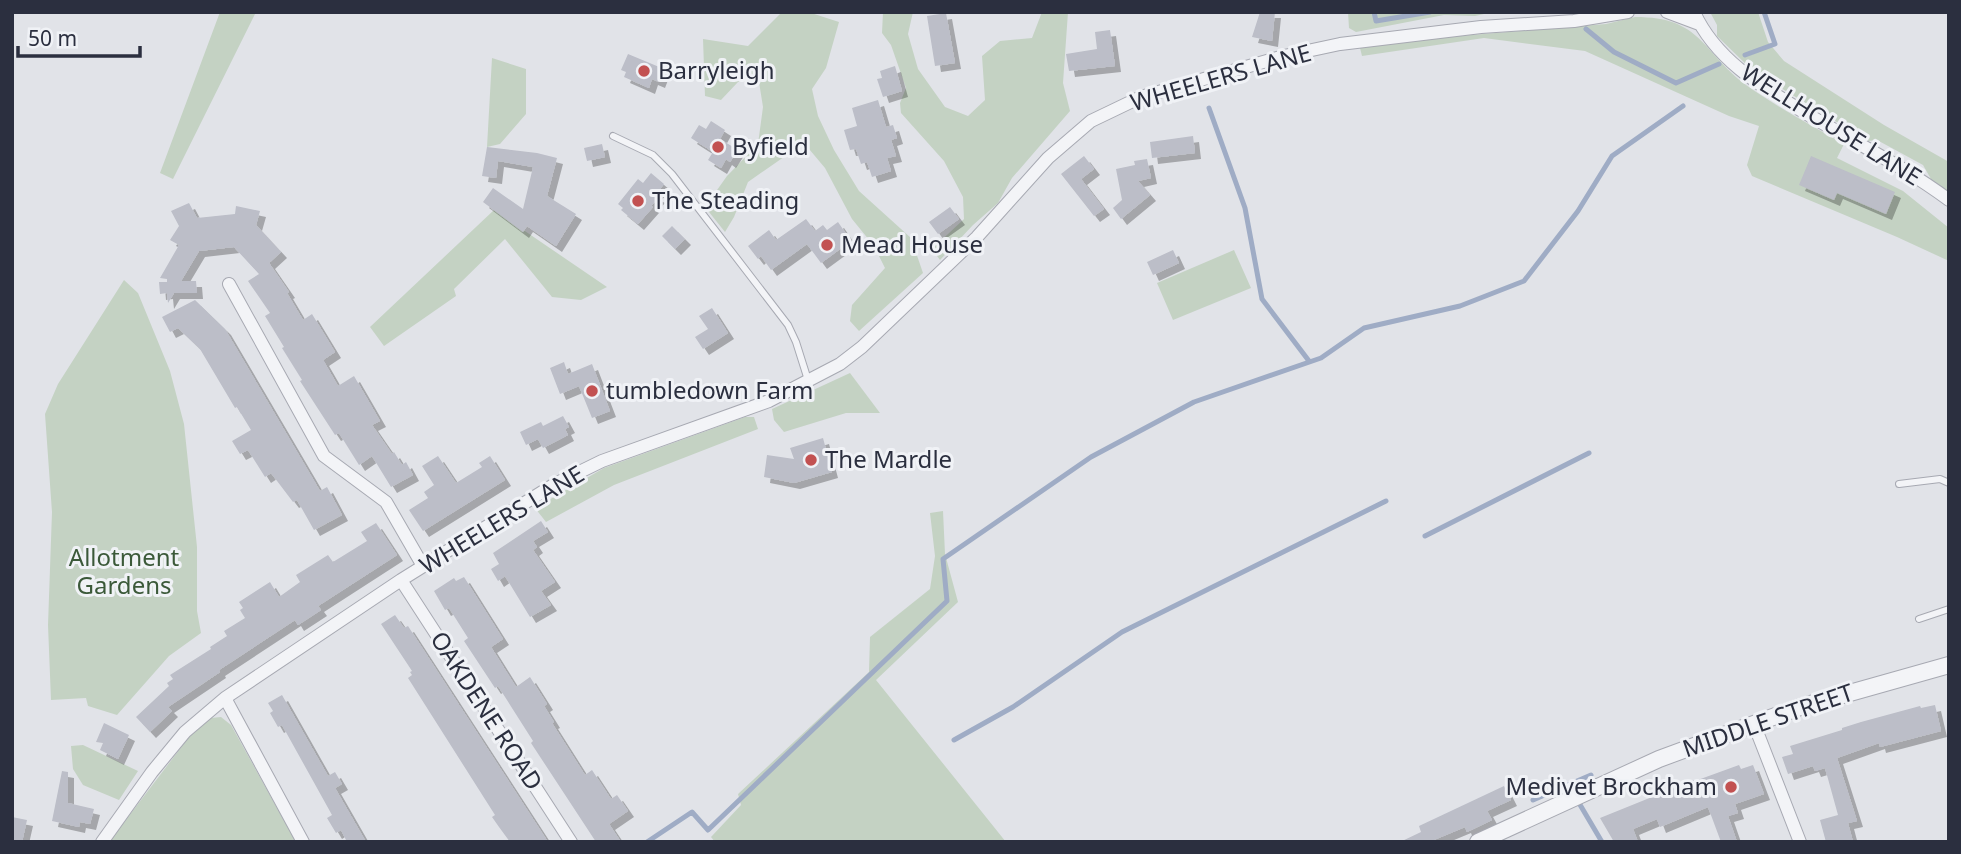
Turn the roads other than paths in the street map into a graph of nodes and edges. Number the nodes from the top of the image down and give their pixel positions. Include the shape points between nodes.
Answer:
1 (1628, 12) edge
2 (1667, 12) edge
3 (1696, 18) edge
4 (612, 136) dead end
5 (1949, 200) edge
6 (229, 284) dead end
7 (809, 382) junction
8 (1949, 483) edge
9 (1899, 484) dead end
10 (423, 566) junction
11 (401, 580) junction
12 (1949, 609) edge
13 (1919, 619) dead end
14 (1949, 665) edge
15 (225, 698) junction
16 (1754, 724) junction
17 (102, 842) edge
18 (303, 842) edge
19 (571, 842) edge
20 (1478, 842) edge
21 (1800, 842) edge

1 - 7 street, WHEELERS LANE via 1340,44 1141,97 1091,121 1048,158 977,237 862,347
2 - 3 street
3 - 5 street, WELLHOUSE LANE via 1725,57 1758,84
4 - 7 lane via 653,155 673,174 788,325
6 - 10 street via 324,456 386,502
7 - 10 street, WHEELERS LANE via 602,461 555,484
8 - 9 lane via 1940,479
10 - 11 street, WHEELERS LANE
11 - 15 street, WHEELERS LANE
11 - 19 street, OAKDENE ROAD
12 - 13 lane
14 - 16 street, MIDDLE STREET via 1808,704
15 - 17 street, WHEELERS LANE via 185,732
15 - 18 street
16 - 20 street, MIDDLE STREET via 1659,760
16 - 21 street

